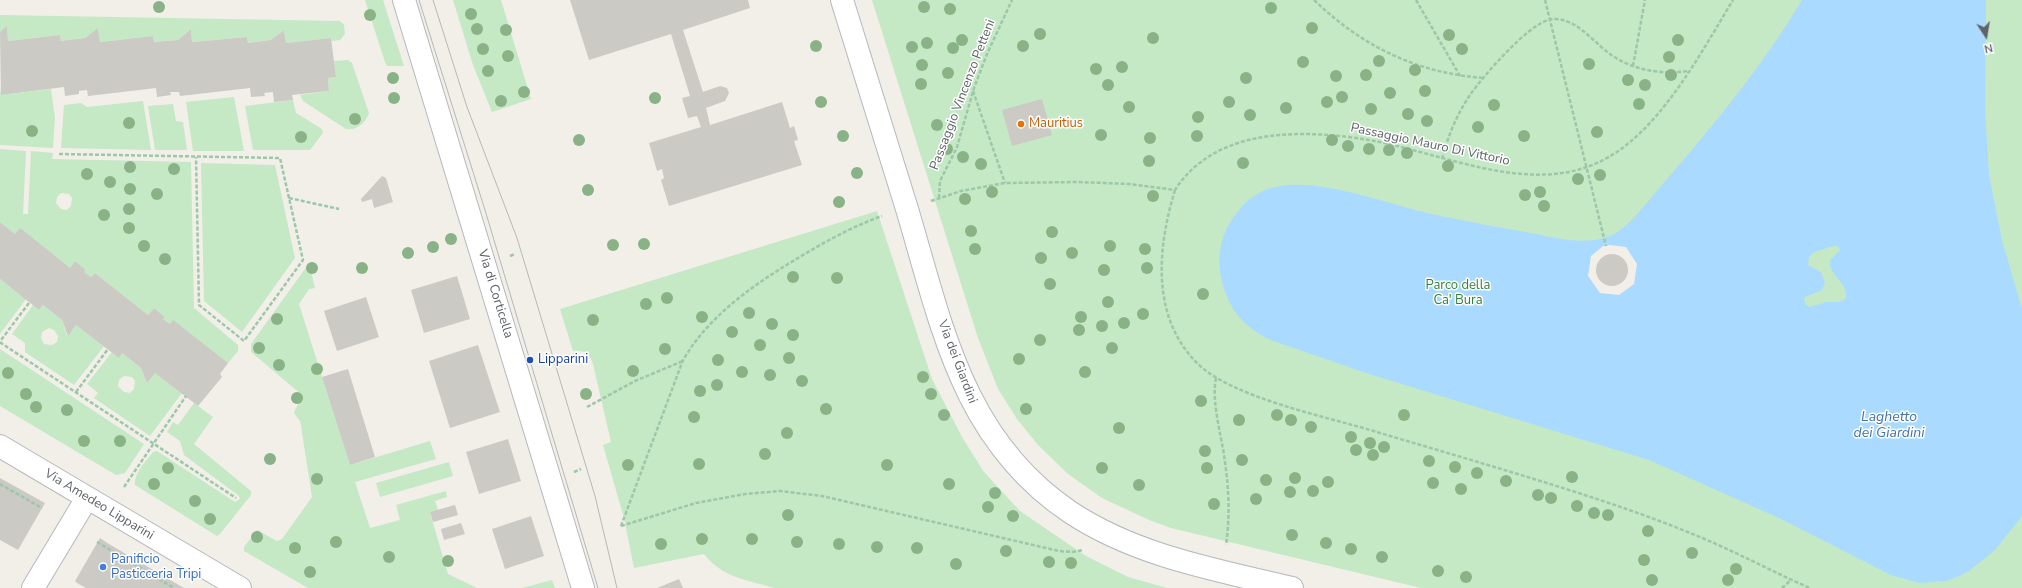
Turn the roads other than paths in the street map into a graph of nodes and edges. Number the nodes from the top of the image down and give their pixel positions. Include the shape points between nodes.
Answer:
1 (404, 0) edge
2 (842, 0) edge
3 (0, 446) edge
4 (87, 498) junction
5 (33, 588) edge
6 (240, 588) edge
7 (583, 588) edge
8 (1292, 588) edge

1 - 7 street, Via di Corticella
2 - 8 street, Via dei Giardini via 946,338 967,393 993,437 1029,480 1071,513 1094,526 1152,552
3 - 4 street, Via Amedeo Lipparini
4 - 5 street
4 - 6 street, Via Amedeo Lipparini

